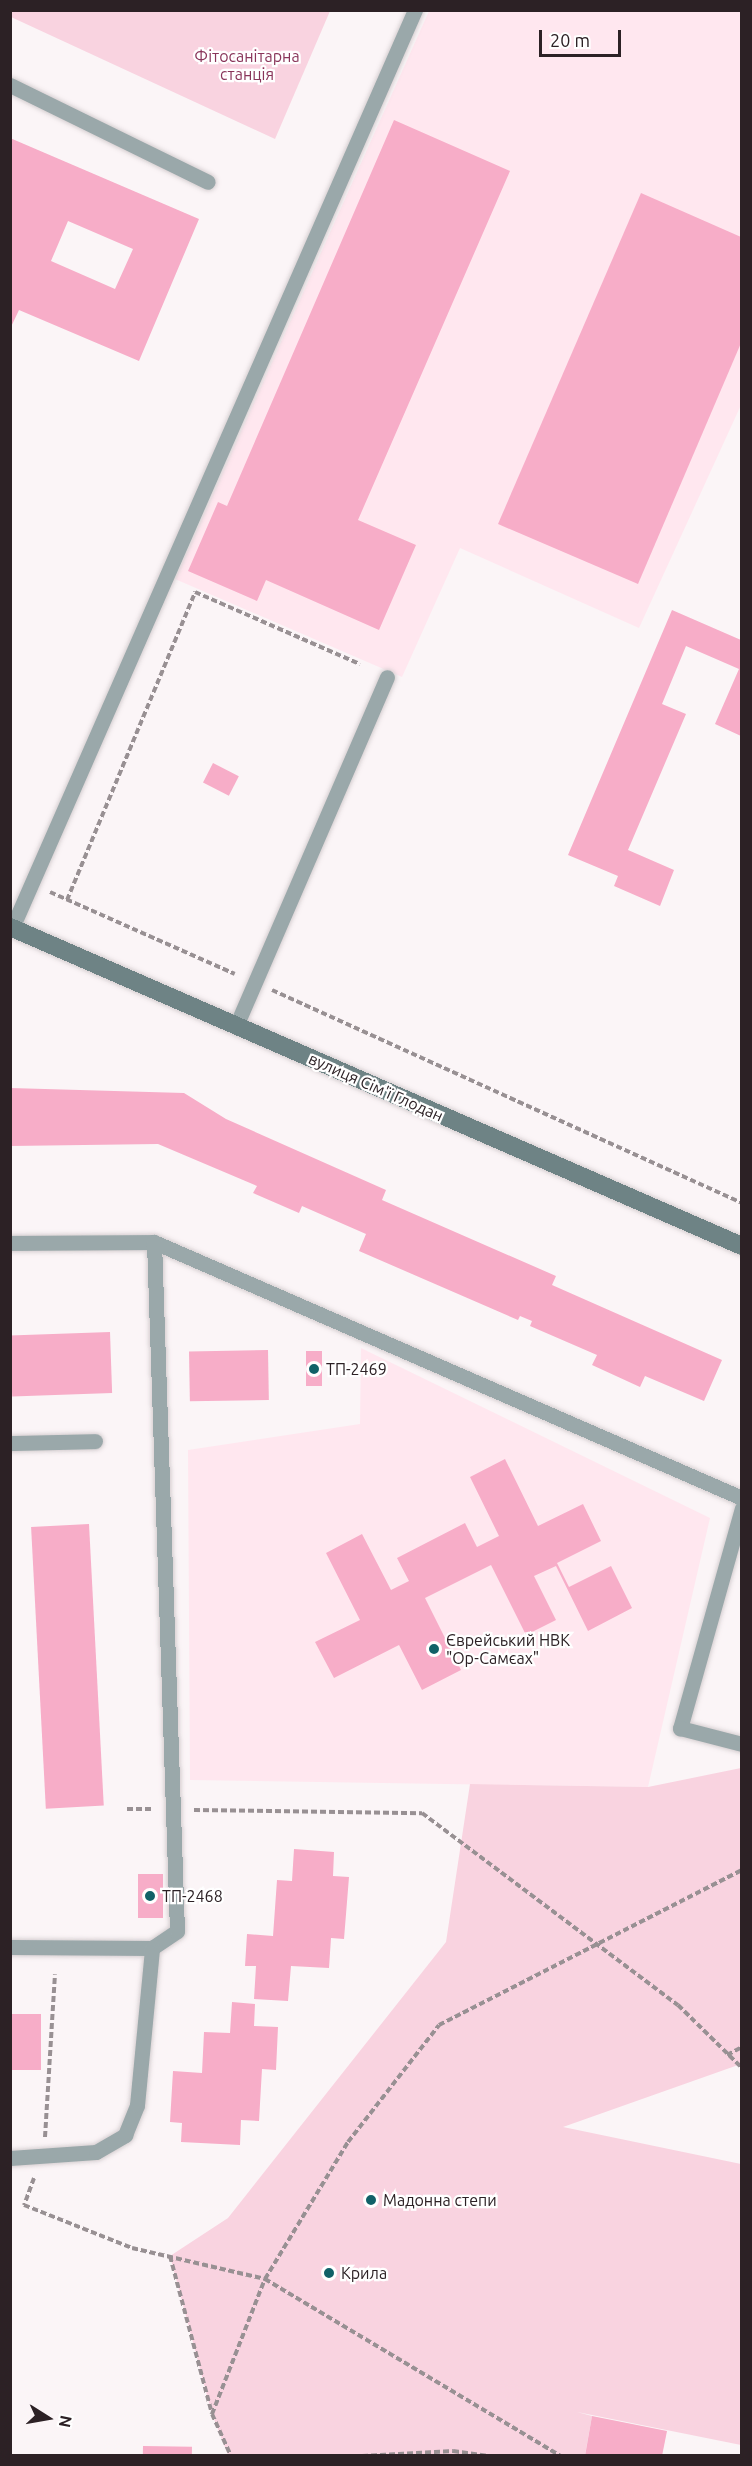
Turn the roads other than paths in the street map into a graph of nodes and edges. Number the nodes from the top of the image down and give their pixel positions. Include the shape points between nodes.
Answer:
1 (415, 10) edge
2 (10, 85) edge
3 (208, 182) dead end
4 (387, 677) dead end
5 (11, 928) edge
6 (236, 1026) junction
7 (154, 1242) junction
8 (10, 1243) edge
9 (741, 1246) edge
10 (95, 1441) dead end
11 (10, 1443) edge
12 (741, 1498) edge
13 (741, 1508) edge
14 (741, 1744) edge
15 (10, 1947) edge
16 (152, 1948) junction
17 (10, 2158) edge

1 - 5 lane
2 - 3 lane
4 - 6 lane
5 - 6 street, вулиця Сім'ї Глодан
6 - 9 street, вулиця Сім'ї Глодан
7 - 8 lane
7 - 12 lane
7 - 16 lane via 177,1931
10 - 11 lane
13 - 14 lane via 680,1728
15 - 16 lane
16 - 17 lane via 134,2121 125,2135 104,2149

